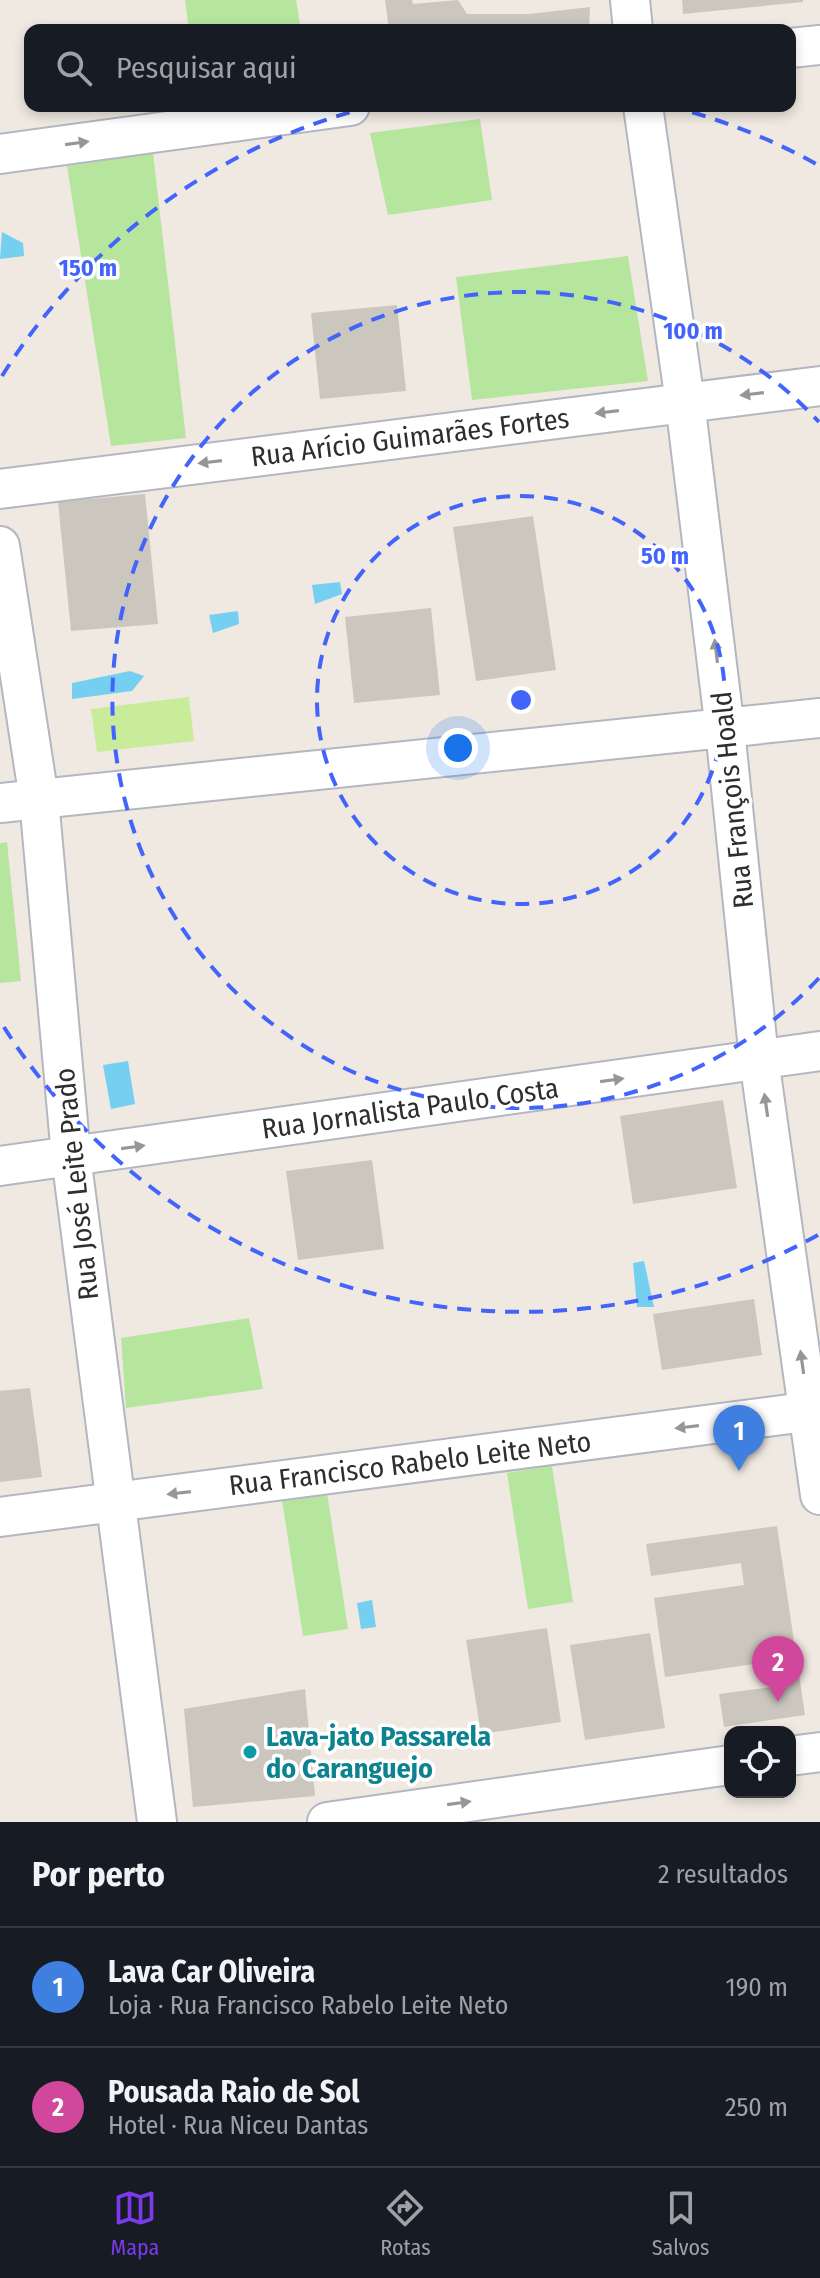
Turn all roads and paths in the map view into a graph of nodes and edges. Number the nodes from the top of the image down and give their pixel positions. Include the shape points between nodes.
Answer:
1 (630, 0) edge
2 (632, 24) edge
3 (820, 45) edge
4 (796, 47) edge
5 (306, 112) edge
6 (644, 112) edge
7 (0, 154) edge
8 (820, 386) edge
9 (685, 402) junction
10 (0, 489) edge
11 (0, 546) edge
12 (820, 718) edge
13 (725, 730) junction
14 (39, 799) junction
15 (0, 803) edge
16 (820, 1051) edge
17 (759, 1059) junction
18 (71, 1156) junction
19 (0, 1166) edge
20 (815, 1411) edge
21 (820, 1495) edge
22 (115, 1501) junction
23 (0, 1517) edge
24 (820, 1752) edge
25 (796, 1755) edge
26 (724, 1766) edge
27 (157, 1822) edge
28 (327, 1822) edge

1 - 2 street
3 - 4 street
7 -> 5 street
6 - 9 street, Rua François Hoald
8 -> 9 street, Rua Arício Guimarães Fortes
9 -> 10 street, Rua Arício Guimarães Fortes
13 -> 9 street, Rua François Hoald
11 - 14 street, Rua José Leite Prado
12 - 13 street
13 - 14 street
13 - 17 street, Rua François Hoald
14 - 15 street
14 - 18 street, Rua José Leite Prado
16 - 17 street, Rua Jornalista Paulo Costa
18 -> 17 street, Rua Jornalista Paulo Costa
20 -> 17 street, Rua François Hoald
18 - 19 street, Rua Jornalista Paulo Costa
18 - 22 street, Rua José Leite Prado
20 - 21 street, Rua François Hoald
20 -> 22 street, Rua Francisco Rabelo Leite Neto
22 - 23 street, Rua Francisco Rabelo Leite Neto
22 - 27 street, Rua José Leite Prado
24 - 25 street
28 -> 26 street

